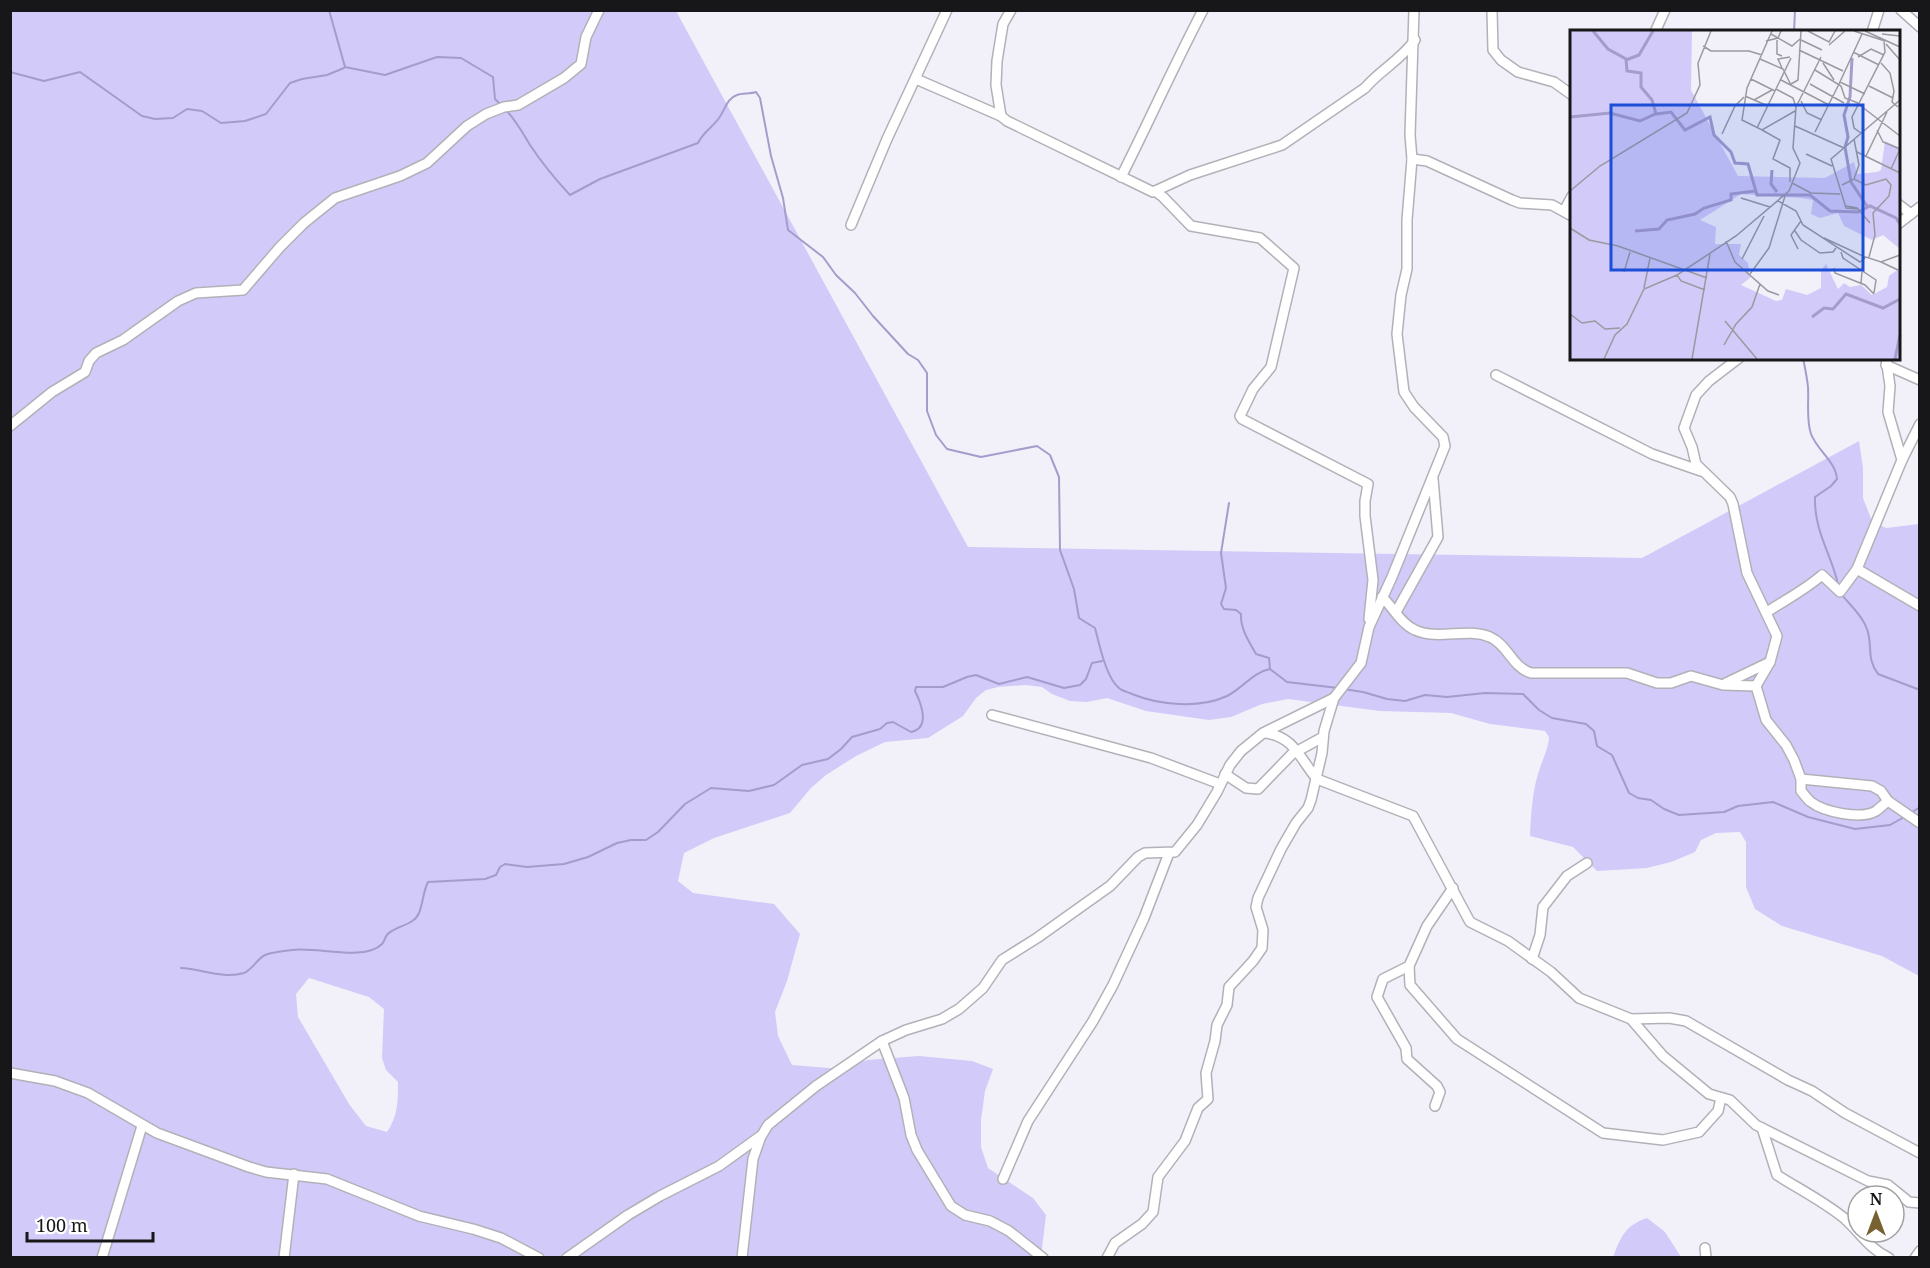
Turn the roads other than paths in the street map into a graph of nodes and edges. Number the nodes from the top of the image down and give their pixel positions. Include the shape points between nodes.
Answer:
1 (598, 10) edge
2 (946, 10) edge
3 (1011, 10) edge
4 (1203, 10) edge
5 (1492, 10) edge
6 (1665, 10) edge
7 (1880, 10) edge
8 (1901, 10) edge
9 (1417, 13) edge
10 (1920, 27) edge
11 (1656, 30) edge
12 (1873, 30) edge
13 (1414, 40) junction
14 (916, 79) junction
15 (1570, 94) edge
16 (1001, 116) junction
17 (1412, 159) junction
18 (1121, 177) junction
19 (1155, 191) junction
20 (1900, 205) edge
21 (1920, 207) edge
22 (1568, 214) edge
23 (1911, 214) junction
24 (1900, 223) edge
25 (851, 225) dead end
26 (1735, 360) edge
27 (1886, 362) edge
28 (1496, 375) dead end
29 (1920, 380) edge
30 (1920, 424) edge
31 (10, 426) edge
32 (1902, 460) junction
33 (1703, 472) junction
34 (1433, 476) junction
35 (1857, 569) junction
36 (1382, 597) junction
37 (1920, 606) edge
38 (1396, 612) junction
39 (1767, 612) junction
40 (1369, 627) junction
41 (1770, 662) junction
42 (1723, 685) junction
43 (1756, 686) junction
44 (1334, 698) junction
45 (992, 715) dead end
46 (1263, 733) junction
47 (1323, 737) junction
48 (1296, 750) junction
49 (1225, 774) junction
50 (1317, 779) junction
51 (1801, 779) junction
52 (1220, 784) junction
53 (1888, 801) junction
54 (1920, 823) edge
55 (1169, 853) junction
56 (1587, 863) dead end
57 (1453, 888) junction
58 (1533, 959) junction
59 (1409, 966) junction
60 (1631, 1019) junction
61 (882, 1041) junction
62 (10, 1072) edge
63 (1721, 1098) junction
64 (1435, 1106) dead end
65 (142, 1126) junction
66 (1762, 1128) junction
67 (762, 1135) junction
68 (1920, 1153) edge
69 (294, 1174) junction
70 (1003, 1179) dead end
71 (1920, 1203) edge
72 (1920, 1251) edge
73 (102, 1257) edge
74 (284, 1257) edge
75 (539, 1257) edge
76 (567, 1257) edge
77 (742, 1257) edge
78 (1043, 1257) edge
79 (1107, 1257) edge
80 (1889, 1257) edge
81 (1915, 1257) edge

1 - 31 street via 586,37 581,64 564,78 518,105 486,114 427,163 335,198 296,231 243,290 196,293 178,302 96,353 85,372 52,392
2 - 14 street
3 - 16 street via 1003,24 997,62
4 - 18 street
5 - 15 street via 1493,50 1501,60 1518,72 1554,82
6 - 11 street
7 - 12 street
8 - 10 street
9 - 13 street
13 - 17 street
13 - 19 street via 1365,88 1282,145 1190,175
14 - 16 street
14 - 25 street
16 - 18 street
17 - 22 street via 1427,161 1520,203 1552,205
17 - 34 street via 1407,269 1397,334 1404,392 1445,441
18 - 19 street
19 - 40 street via 1191,226 1260,238 1294,268 1271,367 1252,389 1240,416 1368,484 1365,516 1373,580
20 - 23 street
21 - 23 street
23 - 24 street
26 - 33 street via 1696,395 1684,423 1696,464
27 - 29 street
27 - 32 street via 1890,386 1888,412
28 - 33 street via 1652,454
30 - 32 street
32 - 35 street
33 - 39 street via 1730,497 1747,573
34 - 36 street
34 - 38 street via 1438,537
35 - 37 street
35 - 39 street via 1840,592 1822,575
36 - 38 street
36 - 40 street
38 - 42 street via 1414,630 1424,633 1489,637 1502,646 1521,670 1531,673 1627,673 1657,683 1691,676
39 - 41 street via 1777,636
40 - 44 street via 1361,663
41 - 42 street
41 - 43 street
42 - 43 street
43 - 51 street via 1766,720 1786,745
44 - 46 street
44 - 47 street
45 - 52 street via 1151,758
46 - 48 street via 1284,737
46 - 49 street via 1241,751
47 - 48 street
47 - 50 street
48 - 49 street via 1258,789 1246,788
48 - 50 street
49 - 52 street
50 - 57 street via 1413,816
50 - 79 street via 1308,808 1290,831 1258,898 1262,948 1229,987 1206,1073 1208,1099 1198,1108 1185,1141 1158,1177 1153,1212 1115,1243
51 - 53 street via 1872,786
51 - 53 street via 1801,791 1811,802 1842,813 1875,812
52 - 55 street via 1183,844
53 - 54 street
55 - 61 street via 1151,852 1138,857 1110,886 1002,960 982,988 948,1016
55 - 70 street via 1113,985 1028,1121
56 - 58 street via 1567,876 1543,907
57 - 58 street via 1470,922
57 - 59 street via 1427,926
58 - 60 street via 1579,998
59 - 63 street via 1410,985 1457,1039 1603,1133 1663,1140 1699,1132 1718,1111
59 - 64 street via 1383,979 1377,997 1406,1048 1407,1059 1437,1086 1440,1092
60 - 63 street via 1663,1056 1709,1094
60 - 68 street via 1686,1021
61 - 67 street via 825,1079 768,1125
61 - 78 street via 904,1098 917,1150 951,1206 1009,1231
62 - 65 street via 88,1093
63 - 66 street via 1730,1100
65 - 69 street via 249,1167
65 - 73 street
66 - 71 street via 1868,1181 1888,1185 1909,1202
66 - 80 street via 1776,1175 1815,1197 1845,1219 1875,1251
67 - 76 street via 719,1166 628,1215
67 - 77 street via 753,1159
69 - 74 street
69 - 75 street via 327,1179 419,1216 501,1238
72 - 81 street

